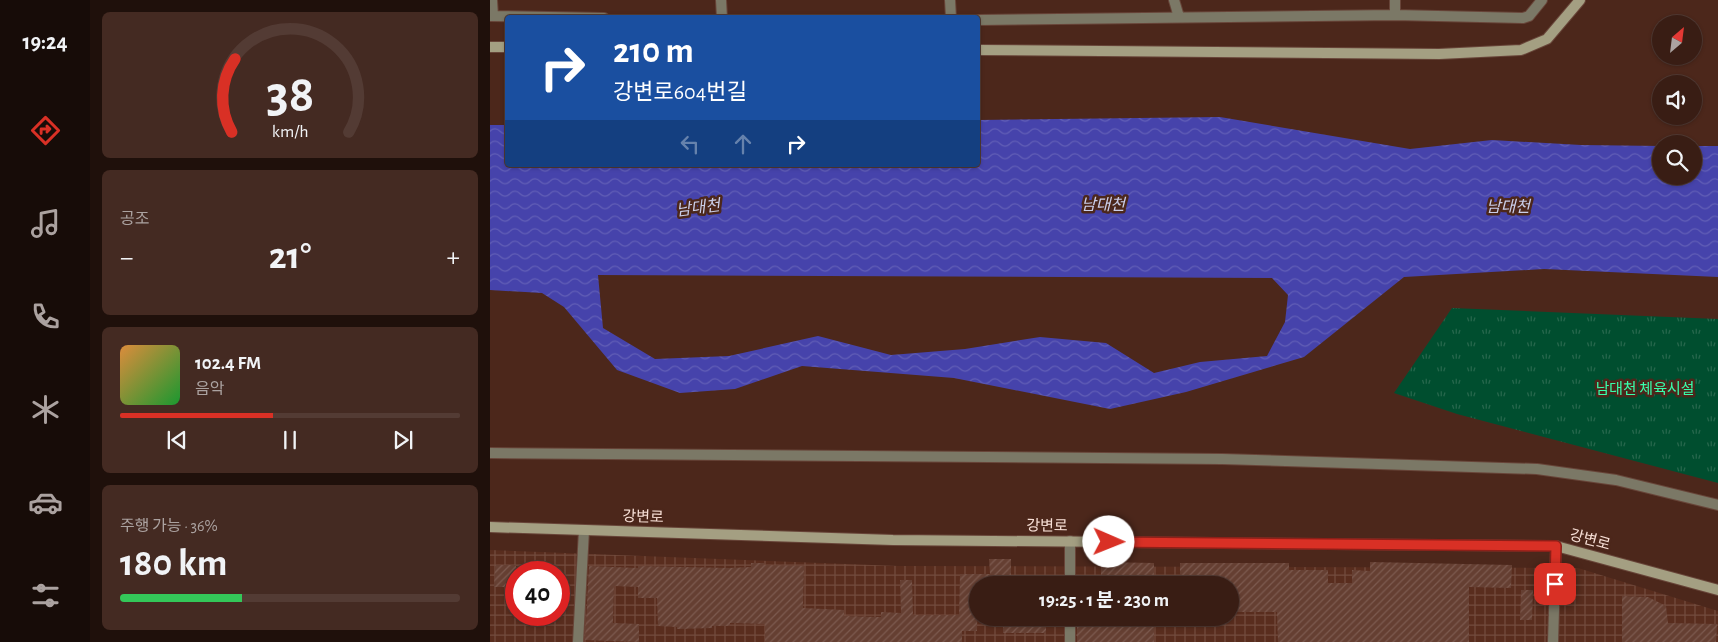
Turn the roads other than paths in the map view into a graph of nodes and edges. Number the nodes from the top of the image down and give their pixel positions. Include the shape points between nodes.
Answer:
1 (492, 0) edge
2 (721, 0) edge
3 (950, 0) edge
4 (1174, 0) edge
5 (1395, 0) edge
6 (1542, 0) edge
7 (1580, 0) edge
8 (722, 15) edge
9 (951, 15) edge
10 (1395, 15) junction
11 (492, 16) edge
12 (505, 16) edge
13 (1179, 17) junction
14 (980, 20) edge
15 (490, 47) edge
16 (505, 47) edge
17 (980, 50) edge
18 (490, 453) edge
19 (1718, 505) edge
20 (490, 527) edge
21 (584, 530) junction
22 (1070, 541) junction
23 (1556, 546) junction
24 (1070, 576) edge
25 (1718, 590) edge
26 (1070, 626) edge
27 (578, 642) edge
28 (1070, 642) edge
29 (1553, 642) edge

1 - 11 street
2 - 8 street
3 - 9 street
4 - 13 street
5 - 10 street
6 - 10 street via 1529,16 1523,18
7 - 17 street via 1547,39 1521,50 1439,54
10 - 13 street
11 - 12 street
13 - 14 street
15 - 16 street
18 - 19 street via 1222,459 1537,469 1616,480
20 - 21 street, 강변로
21 - 22 street, 강변로 via 893,540
21 - 27 street
22 - 23 street, 강변로
22 - 24 street
23 - 25 street, 강변로
23 - 29 street
26 - 28 street

